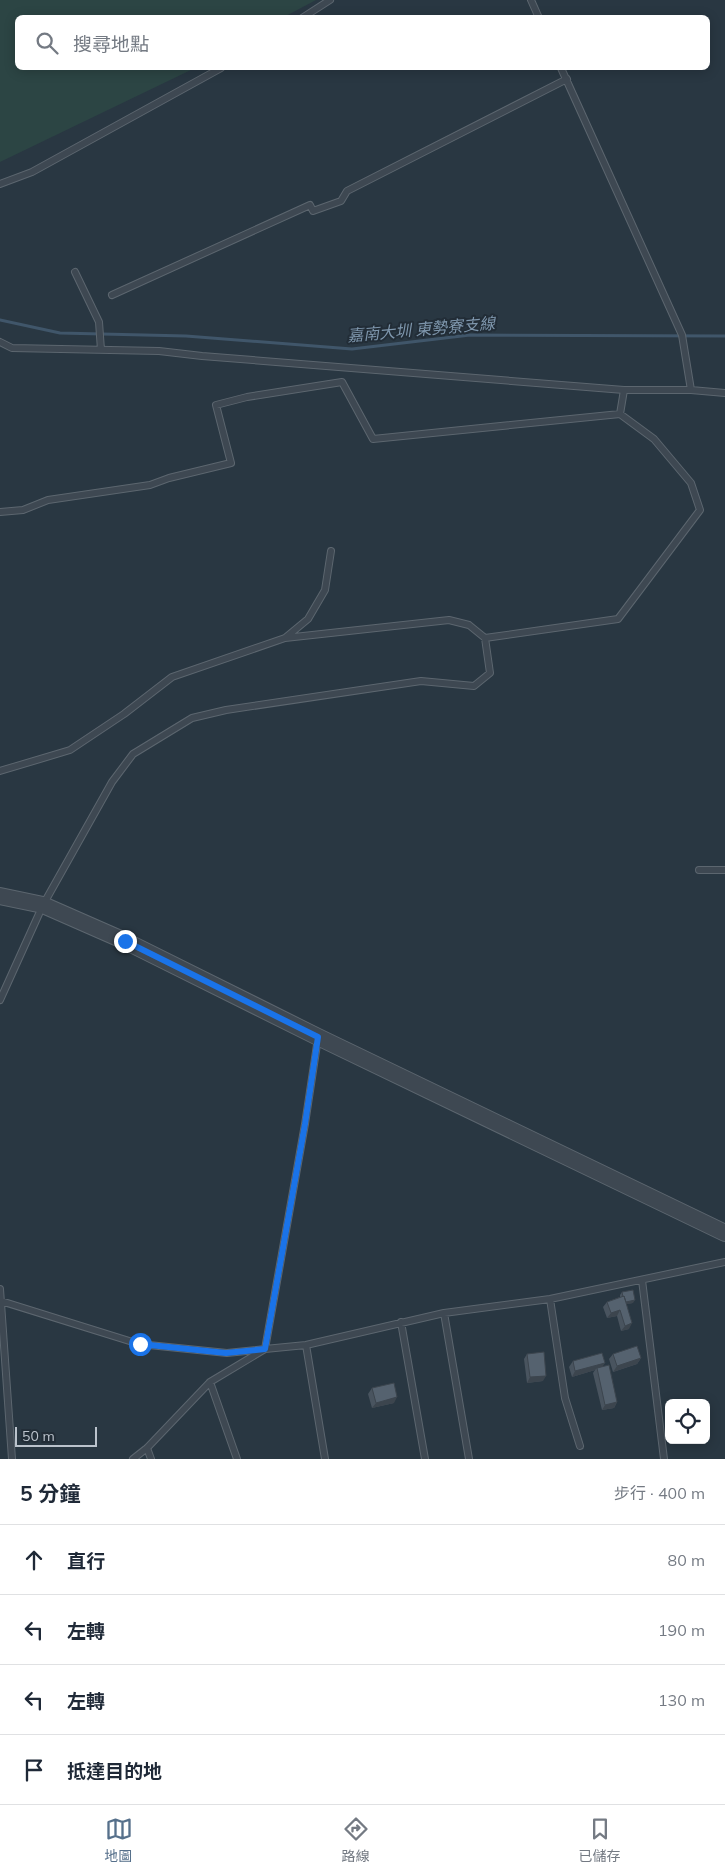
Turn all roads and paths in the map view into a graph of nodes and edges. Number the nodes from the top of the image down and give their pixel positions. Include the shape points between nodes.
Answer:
1 (330, 0) edge
2 (531, 0) edge
3 (307, 15) edge
4 (538, 15) edge
5 (218, 70) edge
6 (562, 70) edge
7 (567, 79) junction
8 (0, 184) edge
9 (75, 272) dead end
10 (112, 295) dead end
11 (0, 342) edge
12 (100, 350) junction
13 (624, 390) junction
14 (691, 390) junction
15 (725, 393) edge
16 (620, 414) junction
17 (0, 512) edge
18 (331, 551) dead end
19 (285, 638) junction
20 (485, 638) junction
21 (0, 771) edge
22 (699, 870) dead end
23 (725, 870) edge
24 (0, 896) edge
25 (43, 905) junction
26 (0, 1000) edge
27 (318, 1037) junction
28 (725, 1233) edge
29 (725, 1262) edge
30 (642, 1280) junction
31 (0, 1289) edge
32 (550, 1299) junction
33 (1, 1301) edge
34 (444, 1313) junction
35 (400, 1322) junction
36 (306, 1345) junction
37 (265, 1349) junction
38 (210, 1382) junction
39 (580, 1446) dead end
40 (147, 1448) junction
41 (12, 1459) edge
42 (133, 1459) edge
43 (151, 1459) edge
44 (237, 1459) edge
45 (325, 1459) edge
46 (425, 1459) edge
47 (469, 1459) edge
48 (664, 1459) edge

1 - 3 lane
2 - 4 lane
5 - 8 lane via 32,172
6 - 7 lane
7 - 10 lane via 347,192 341,202 313,211 310,205
7 - 14 lane via 682,335
9 - 12 lane via 99,322
11 - 12 lane via 12,348
12 - 13 lane via 158,351
13 - 14 lane
13 - 16 lane
14 - 15 lane
16 - 17 lane via 373,439 342,382 247,397 216,405 231,464 150,485 48,500 23,510
16 - 20 lane via 654,440 691,483 700,510 618,618
18 - 19 lane via 325,590 308,619
19 - 20 lane via 449,620 469,625
19 - 21 lane via 172,677 70,750
20 - 25 lane via 490,673 474,686 421,681 192,718 133,754 112,782
22 - 23 lane
24 - 25 street
25 - 26 lane
25 - 27 street via 125,941
27 - 28 street
27 - 37 lane
29 - 30 lane
30 - 32 lane
30 - 48 lane
31 - 33 lane
32 - 34 lane
32 - 39 lane via 565,1398
33 - 37 lane via 140,1344 226,1353
33 - 41 lane
34 - 35 lane
34 - 47 lane
35 - 36 lane
35 - 46 lane
36 - 37 lane
36 - 45 lane
37 - 38 lane
38 - 40 lane
38 - 44 lane
40 - 42 lane
40 - 43 lane

